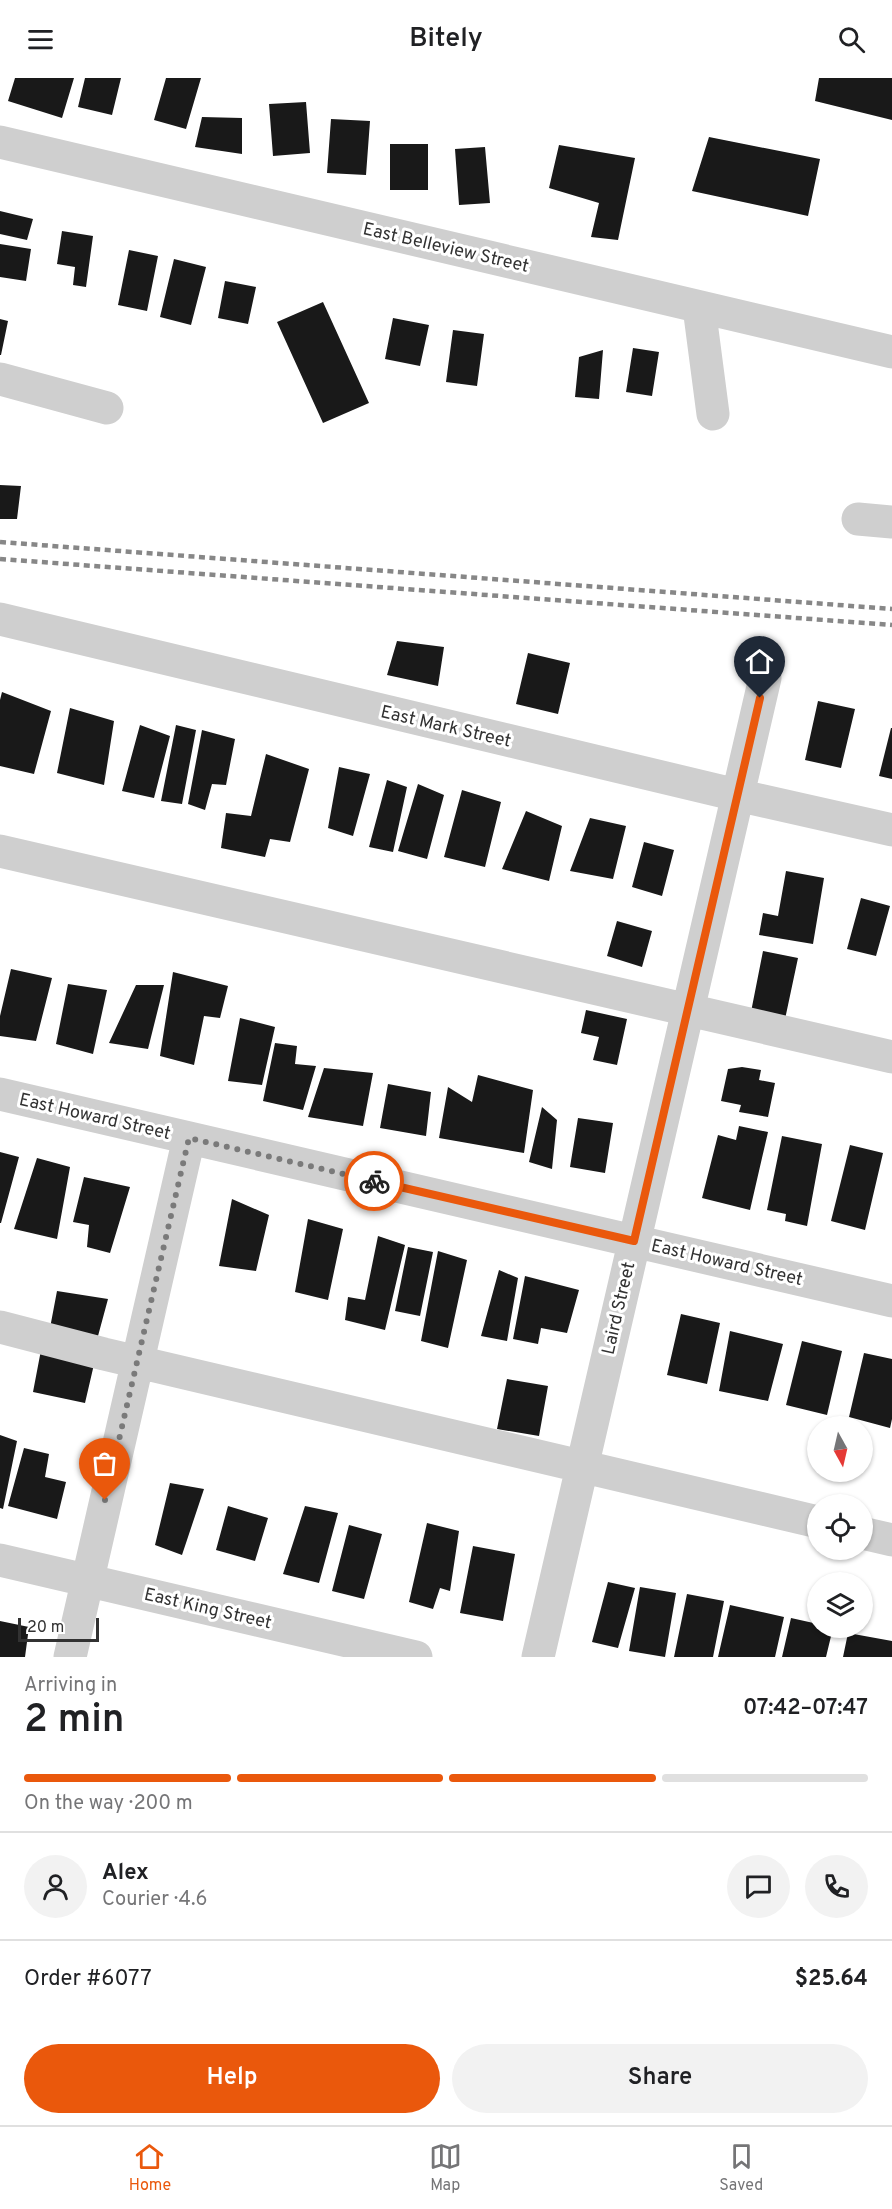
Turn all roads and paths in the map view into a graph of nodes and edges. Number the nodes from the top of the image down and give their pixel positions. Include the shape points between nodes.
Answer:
1 (0, 142) edge
2 (699, 307) junction
3 (892, 352) edge
4 (0, 379) edge
5 (107, 408) dead end
6 (713, 414) dead end
7 (858, 519) dead end
8 (892, 522) edge
9 (0, 619) edge
10 (765, 678) dead end
11 (736, 795) junction
12 (892, 830) edge
13 (0, 851) edge
14 (687, 1010) junction
15 (892, 1057) edge
16 (0, 1094) edge
17 (189, 1138) junction
18 (634, 1241) junction
19 (892, 1301) edge
20 (0, 1327) edge
21 (137, 1361) junction
22 (581, 1467) junction
23 (807, 1519) edge
24 (873, 1536) edge
25 (892, 1540) edge
26 (0, 1560) edge
27 (87, 1580) junction
28 (70, 1657) edge
29 (416, 1657) edge
30 (538, 1657) edge

1 - 2 street, East Belleview Street
2 - 3 street, East Belleview Street
2 - 6 street
4 - 5 street
7 - 8 street
9 - 11 street, East Mark Street
10 - 11 street, Laird Street
11 - 12 street, East Mark Street
11 - 14 street, Laird Street
13 - 14 street
14 - 15 street
14 - 18 street, Laird Street
16 - 17 street, East Howard Street
17 - 18 street, East Howard Street
17 - 21 street
18 - 19 street, East Howard Street
18 - 22 street, Laird Street
20 - 21 street
21 - 22 street
21 - 27 street
22 - 23 street
22 - 30 street, Laird Street
24 - 25 street
26 - 27 street, East King Street
27 - 28 street
27 - 29 street, East King Street

